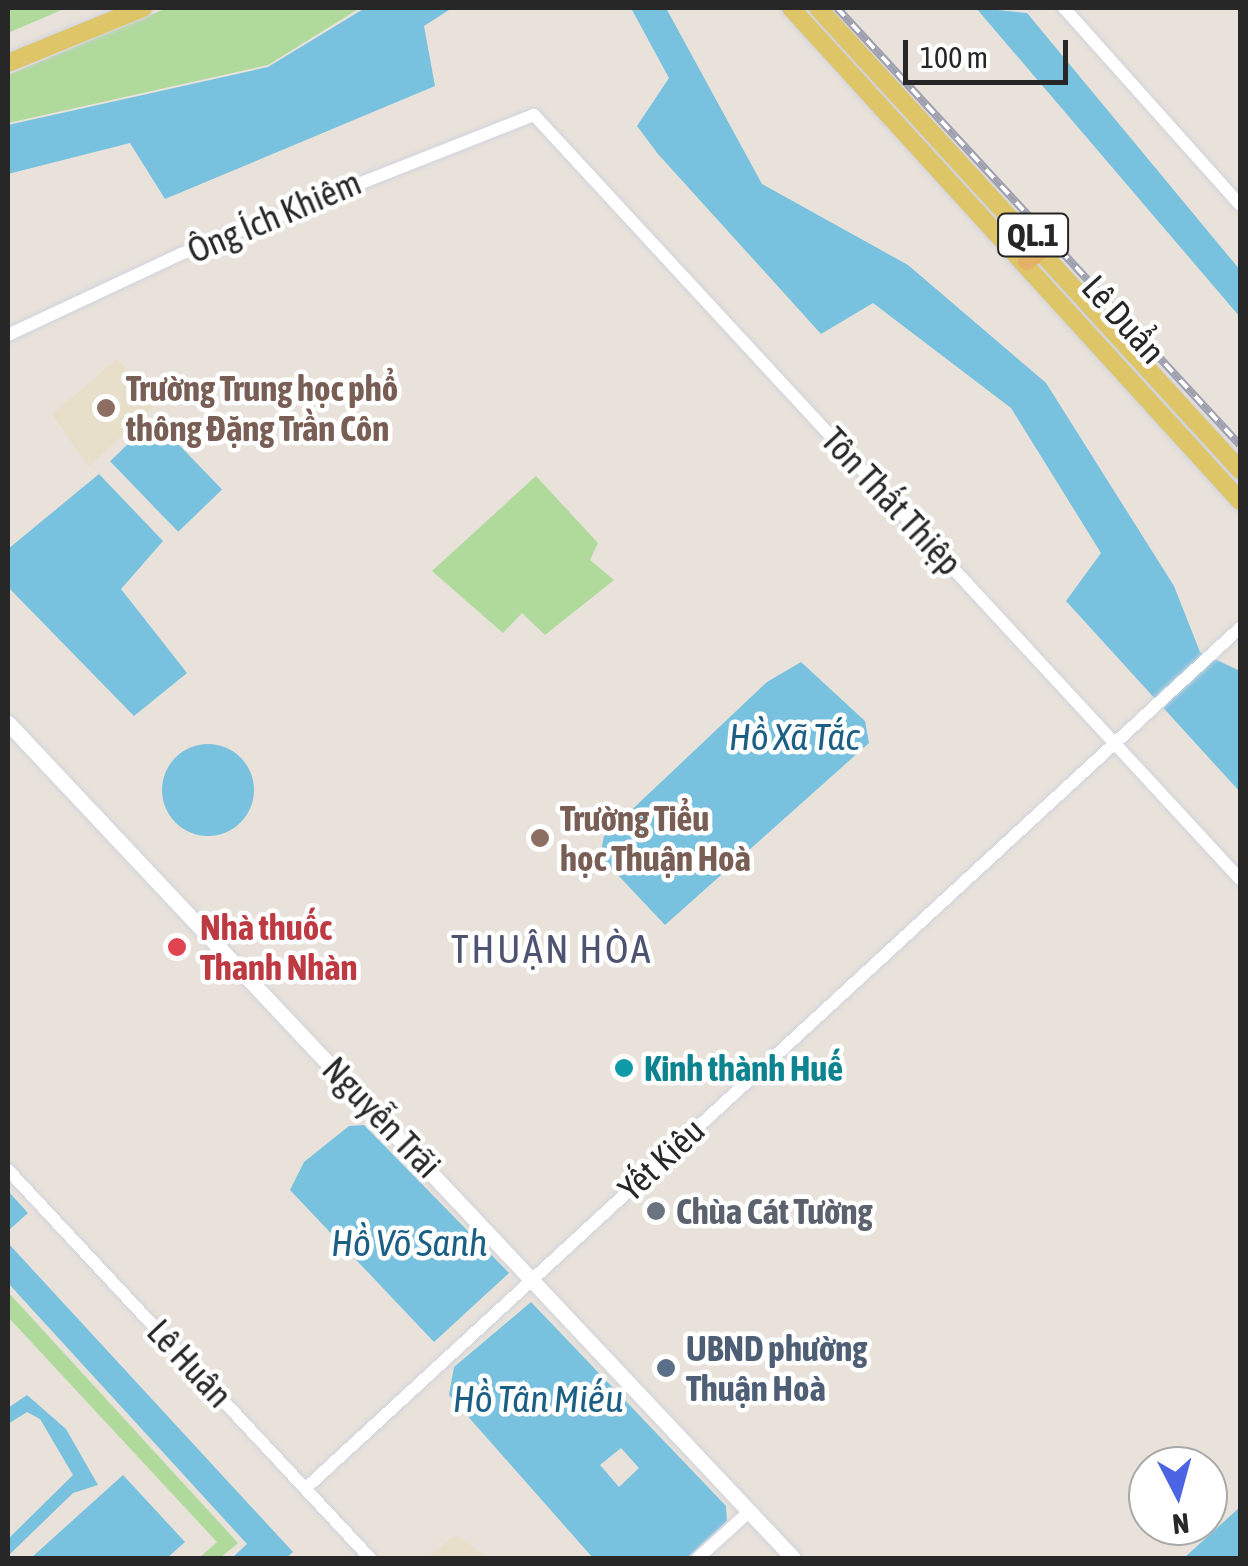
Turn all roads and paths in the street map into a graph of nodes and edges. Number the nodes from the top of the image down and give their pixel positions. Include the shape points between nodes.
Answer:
1 (112, 8) edge
2 (143, 8) edge
3 (791, 8) edge
4 (818, 8) edge
5 (1064, 8) edge
6 (8, 52) edge
7 (8, 63) edge
8 (544, 122) joint
9 (1240, 205) edge
10 (1044, 247) junction
11 (1027, 260) junction
12 (8, 335) edge
13 (1240, 470) edge
14 (1240, 502) edge
15 (1240, 628) edge
16 (8, 723) edge
17 (1112, 741) junction
18 (1240, 879) edge
19 (8, 1170) edge
20 (533, 1278) junction
21 (306, 1488) junction
22 (750, 1511) junction
23 (370, 1558) edge
24 (698, 1558) edge
25 (793, 1558) edge

1 - 6 main road
2 - 7 main road
3 - 11 main road, Lê Duẩn / QL.1
4 - 10 main road, Lê Duẩn / QL.1
5 - 9 street
8 - 12 street, Ông Ích Khiêm via 522,114
8 - 17 street, Tôn Thất Thiệp
10 - 11 highway
10 - 13 main road, Lê Duẩn / QL.1
11 - 14 main road, Lê Duẩn / QL.1
15 - 17 street, Yết Kiêu
16 - 20 main road, Nguyễn Trãi
17 - 18 street, Tôn Thất Thiệp
17 - 20 street, Yết Kiêu
19 - 21 street, Lê Huân
20 - 21 street, Yết Kiêu
20 - 22 main road, Nguyễn Trãi
21 - 23 street, Lê Huân
22 - 24 street
22 - 25 main road, Nguyễn Trãi

